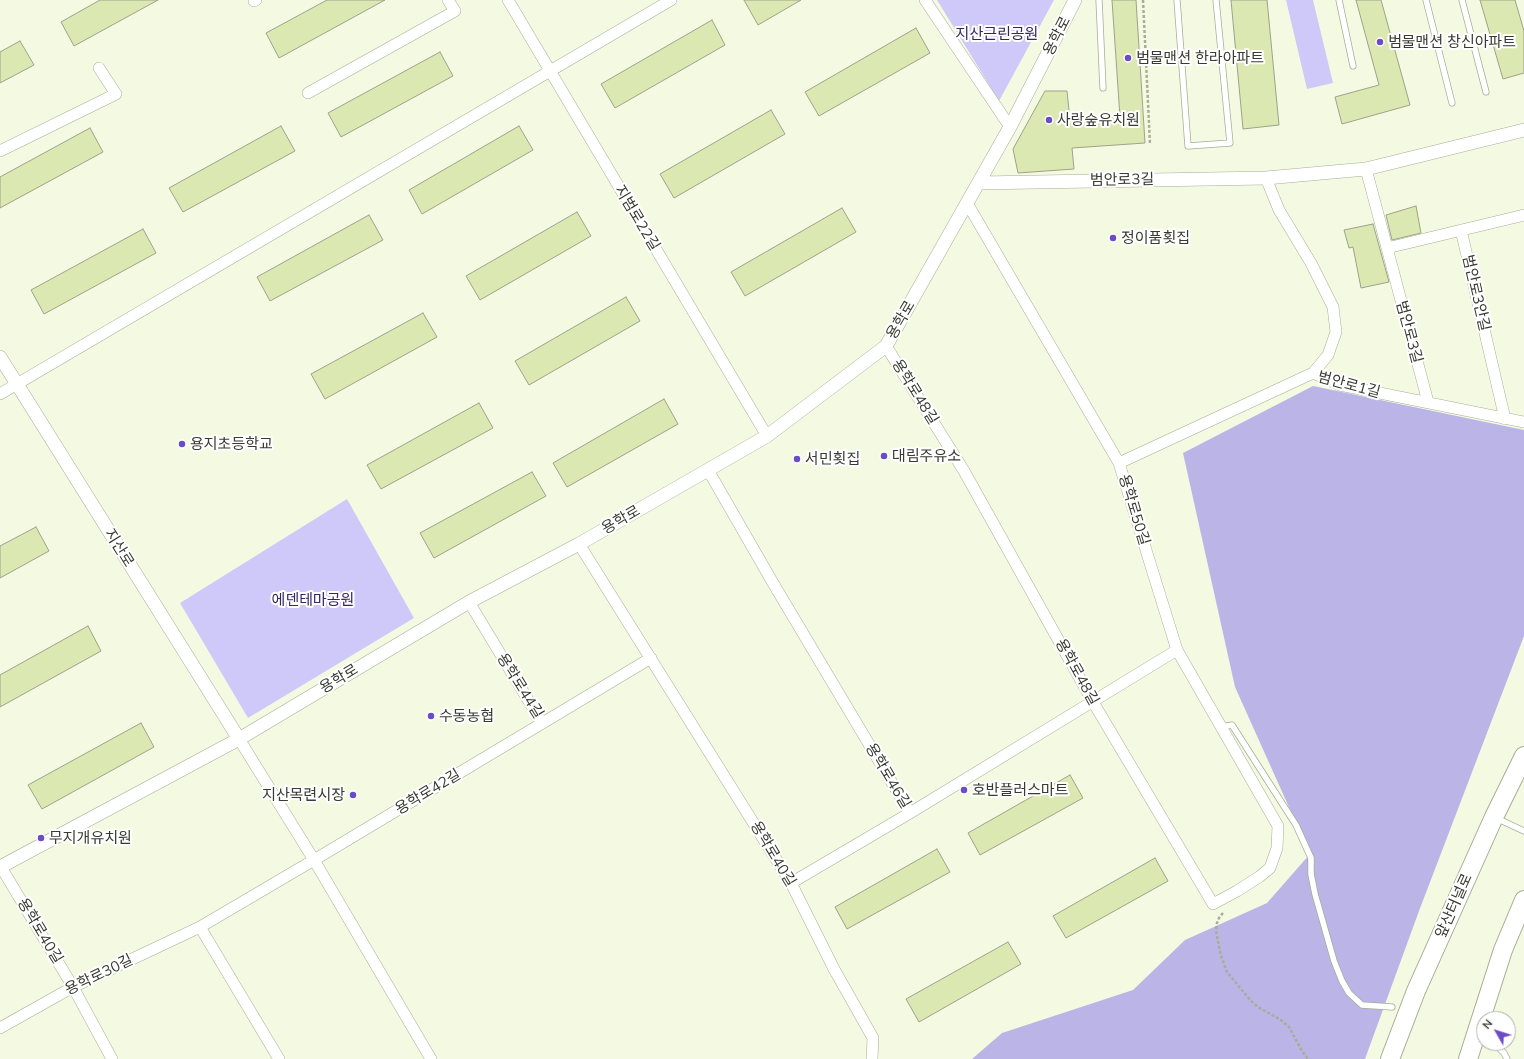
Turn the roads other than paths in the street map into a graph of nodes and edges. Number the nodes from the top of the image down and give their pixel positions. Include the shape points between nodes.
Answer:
1 (448, 0) edge
2 (508, 0) edge
3 (671, 0) edge
4 (925, 0) edge
5 (1075, 0) edge
6 (1099, 0) edge
7 (1177, 0) edge
8 (1216, 0) edge
9 (1339, 0) edge
10 (1426, 0) edge
11 (1462, 0) edge
12 (1353, 66) dead end
13 (99, 68) dead end
14 (550, 70) junction
15 (1103, 88) dead end
16 (1486, 92) dead end
17 (308, 93) dead end
18 (1452, 103) dead end
19 (1010, 128) junction
20 (1524, 130) edge
21 (0, 151) edge
22 (1366, 169) junction
23 (1266, 178) junction
24 (978, 183) junction
25 (967, 203) junction
26 (1524, 215) edge
27 (1461, 230) junction
28 (1387, 248) junction
29 (886, 346) junction
30 (0, 357) edge
31 (1313, 373) junction
32 (17, 385) junction
33 (0, 394) edge
34 (1428, 402) junction
35 (1505, 419) junction
36 (1524, 422) edge
37 (767, 436) junction
38 (1119, 463) junction
39 (708, 470) junction
40 (579, 544) junction
41 (468, 602) junction
42 (1177, 650) junction
43 (651, 658) junction
44 (1093, 702) junction
45 (542, 723) junction
46 (1221, 727) junction
47 (239, 739) junction
48 (1524, 756) edge
49 (910, 813) junction
50 (1494, 817) junction
51 (1278, 826) joint
52 (1524, 831) edge
53 (314, 860) junction
54 (1, 867) edge
55 (791, 883) junction
56 (1524, 900) edge
57 (200, 927) junction
58 (73, 987) junction
59 (1392, 1006) dead end
60 (0, 1028) edge
61 (112, 1059) edge
62 (279, 1059) edge
63 (431, 1059) edge
64 (872, 1059) edge
65 (1390, 1059) edge
66 (1468, 1059) edge

1 - 17 street via 455,11
2 - 14 street, 지범로22길
3 - 14 street
4 - 19 street
5 - 19 street, 용학로
6 - 15 lane
7 - 8 lane via 1188,146 1230,143
9 - 12 lane
10 - 18 lane
11 - 16 lane
13 - 21 street via 116,94
14 - 32 street
14 - 37 street, 지범로22길
19 - 24 street, 용학로
20 - 22 street, 범안로3길
22 - 23 street, 범안로3길
22 - 28 street, 범안로3길
23 - 24 street, 범안로3길
23 - 31 street via 1278,210 1311,263 1333,307 1336,332 1328,355
24 - 25 street, 용학로
25 - 29 street, 용학로
25 - 38 street, 용학로50길
26 - 27 street
27 - 28 street
27 - 35 street, 범안로3안길
28 - 34 street, 범안로3길
29 - 37 street, 용학로
29 - 44 street, 용학로48길 via 964,471
30 - 32 street, 지산로
31 - 34 street, 범안로1길 via 1340,385
31 - 38 street, 범안로1길
32 - 33 street
32 - 47 street, 지산로
34 - 35 street, 범안로1길
35 - 36 street, 범안로1길
37 - 39 street, 용학로
38 - 42 street, 용학로50길
39 - 40 street, 용학로
39 - 49 street, 용학로46길
40 - 41 street, 용학로
40 - 43 street, 용학로40길
41 - 45 street, 용학로44길
41 - 47 street, 용학로
42 - 44 street, 용학로46길
42 - 46 street, 용학로50길
43 - 45 street, 용학로44길
43 - 55 street, 용학로40길
44 - 49 street, 용학로46길
44 - 51 street, 용학로48길 via 1213,904 1270,868 1277,848
45 - 53 street, 용학로42길
46 - 51 street, 용학로50길
46 - 59 lane via 1232,725 1296,825 1311,858 1315,894 1334,961 1349,993 1362,1006
47 - 53 street
47 - 54 street, 용학로
48 - 50 highway, 앞산터널로
49 - 55 street
50 - 52 lane
50 - 65 highway, 앞산터널로 via 1416,991
53 - 57 street, 용학로30길
53 - 63 street
54 - 58 street, 용학로40길
55 - 64 street, 용학로40길 via 834,969 873,1038
56 - 66 highway via 1503,950
57 - 58 street, 용학로30길
57 - 62 street
58 - 60 street, 용학로30길
58 - 61 street, 용학로40길

